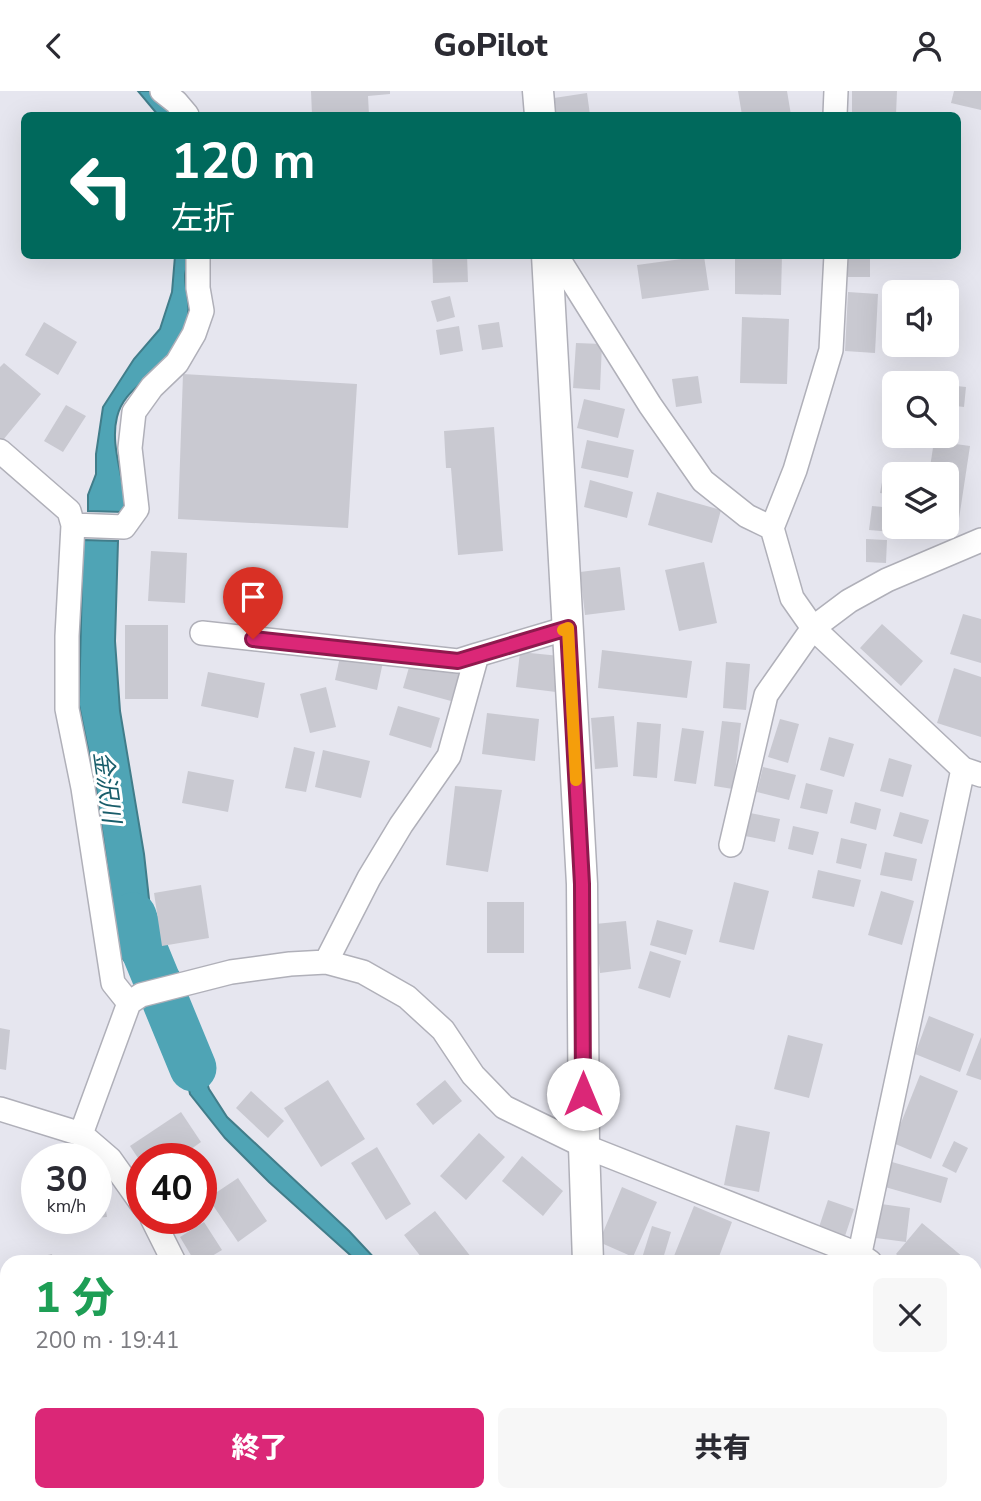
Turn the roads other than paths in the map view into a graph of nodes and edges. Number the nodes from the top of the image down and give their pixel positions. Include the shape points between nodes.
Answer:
1 (162, 91) edge
2 (538, 91) edge
3 (836, 91) edge
4 (184, 112) edge
5 (540, 112) edge
6 (835, 112) edge
7 (198, 259) edge
8 (547, 259) edge
9 (559, 259) edge
10 (836, 259) edge
11 (0, 451) edge
12 (73, 524) junction
13 (772, 528) junction
14 (981, 540) edge
15 (568, 628) junction
16 (813, 628) junction
17 (202, 633) dead end
18 (477, 655) junction
19 (972, 772) edge
20 (731, 845) dead end
21 (326, 962) junction
22 (135, 999) junction
23 (0, 1109) edge
24 (81, 1134) junction
25 (584, 1146) junction
26 (126, 1182) edge
27 (160, 1234) edge
28 (170, 1255) edge
29 (588, 1255) edge
30 (853, 1255) edge
31 (864, 1255) edge

1 - 4 street
2 - 5 street
3 - 6 street
7 - 12 street via 202,311 194,334 177,363 134,412 130,448 136,509 124,527
8 - 15 street
9 - 13 street via 703,481 747,516
10 - 13 street via 831,350 795,470
11 - 12 street via 69,510
12 - 22 street via 67,709 113,983
13 - 16 street via 792,598
14 - 16 street via 887,580
15 - 18 street
15 - 25 street via 582,884
16 - 19 street
16 - 20 street via 766,695
17 - 18 street via 458,661
18 - 21 street via 449,756 369,878
19 - 31 street
21 - 22 street via 231,972
21 - 25 street via 363,972 407,997 443,1030 473,1075 504,1107
22 - 24 street
23 - 24 street
24 - 26 street via 110,1159
25 - 29 street
25 - 30 street
27 - 28 street

